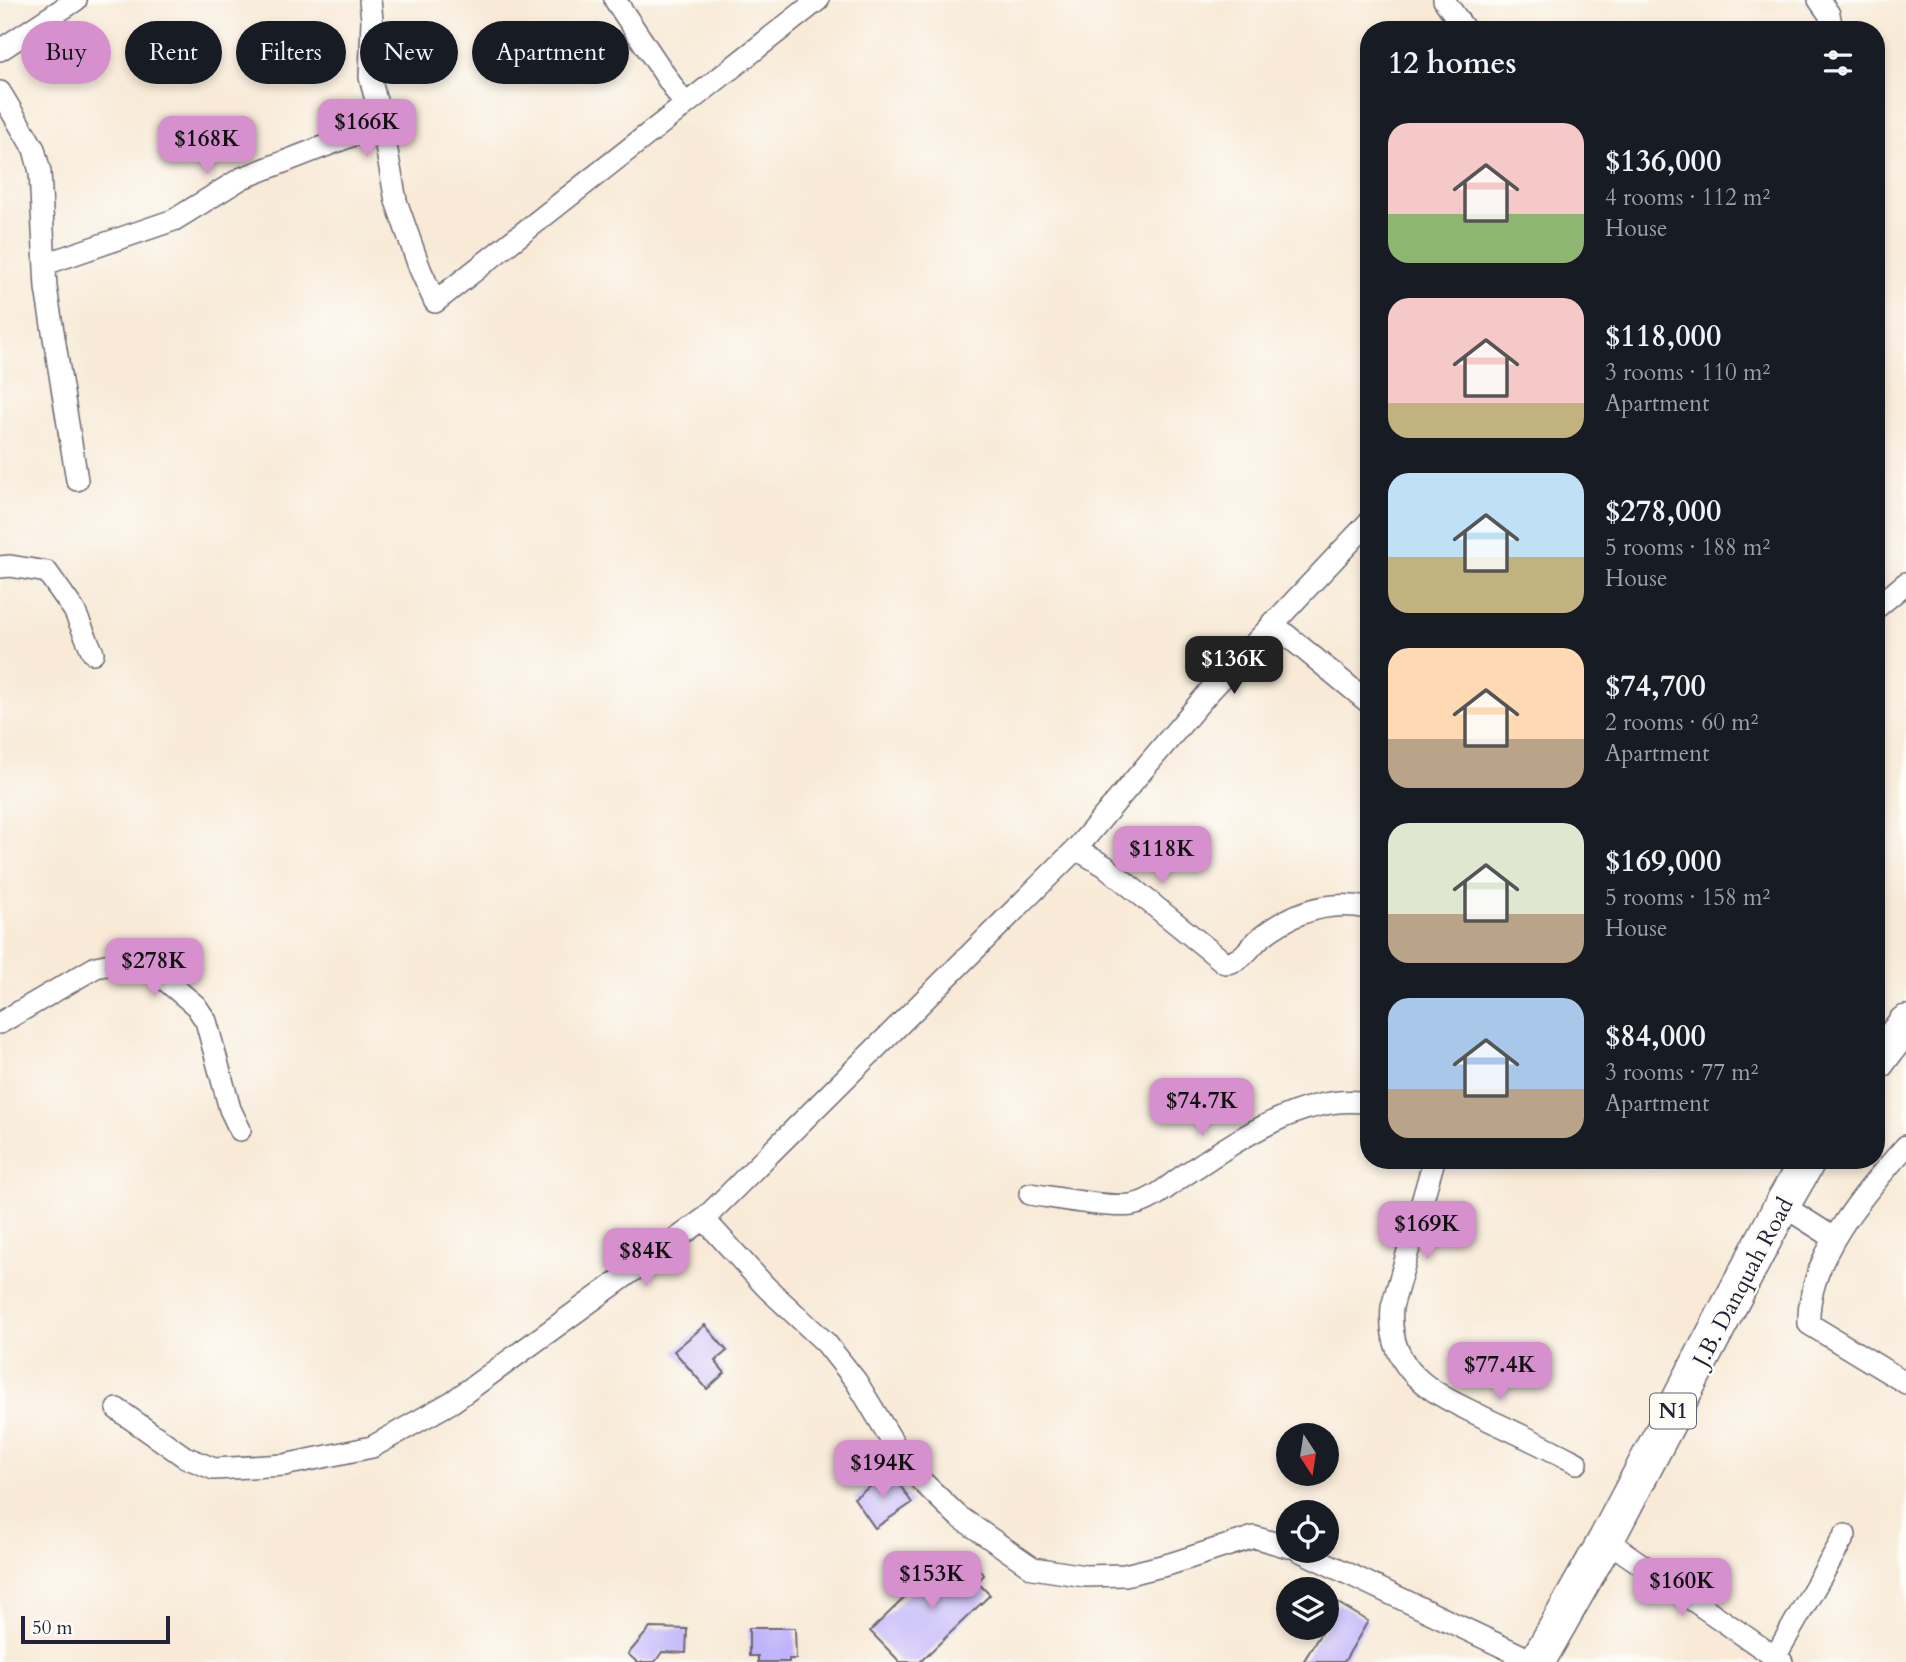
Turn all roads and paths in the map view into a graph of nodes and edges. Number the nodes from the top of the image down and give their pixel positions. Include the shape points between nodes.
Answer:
1 (76, 0) edge
2 (370, 0) edge
3 (615, 0) edge
4 (818, 0) edge
5 (1444, 0) edge
6 (1819, 0) edge
7 (1459, 21) edge
8 (1830, 21) edge
9 (0, 50) edge
10 (0, 92) edge
11 (685, 105) junction
12 (382, 124) junction
13 (45, 264) junction
14 (77, 480) dead end
15 (1360, 531) edge
16 (0, 567) edge
17 (1906, 583) edge
18 (1885, 600) edge
19 (1272, 623) junction
20 (93, 653) dead end
21 (1360, 695) edge
22 (1076, 849) junction
23 (1360, 907) edge
24 (0, 1023) edge
25 (1906, 1023) edge
26 (1885, 1051) edge
27 (1360, 1103) edge
28 (240, 1130) dead end
29 (1906, 1146) edge
30 (1431, 1169) edge
31 (1803, 1169) edge
32 (1030, 1194) dead end
33 (1782, 1205) junction
34 (704, 1219) junction
35 (1834, 1238) junction
36 (1906, 1383) edge
37 (117, 1409) dead end
38 (1577, 1463) dead end
39 (1845, 1535) dead end
40 (1606, 1540) junction
41 (1276, 1543) edge
42 (1326, 1563) edge
43 (1769, 1657) edge
44 (1536, 1662) edge

1 - 9 street
2 - 12 street via 370,78
3 - 11 street
4 - 11 street
5 - 7 street
6 - 8 street
10 - 13 street via 34,149 43,192
11 - 12 street via 435,302 396,201
12 - 13 street via 242,178 174,220
13 - 14 street
15 - 19 street
16 - 20 street via 47,572 74,610
17 - 18 street
19 - 21 street
19 - 22 street
22 - 23 street via 1105,866 1225,963 1233,963 1260,938 1307,910 1330,905
22 - 34 street
24 - 28 street via 96,967 131,963 157,973 197,1006 206,1021
25 - 26 highway
27 - 32 street via 1311,1107 1265,1125 1149,1199 1132,1205
29 - 35 street
30 - 38 street via 1392,1307 1394,1346 1405,1365 1434,1394
31 - 33 highway, J.B. Danquah Road / N1
33 - 35 street
33 - 40 highway, J.B. Danquah Road / N1
34 - 37 street via 452,1402 372,1447 284,1465 214,1469 185,1457
34 - 41 street via 826,1343 856,1381 909,1469 958,1516 1033,1568 1085,1576 1125,1575 1254,1537
35 - 36 street via 1816,1278 1809,1324
39 - 43 street
40 - 43 street
40 - 44 highway, J.B. Danquah Road / N1
42 - 44 street

